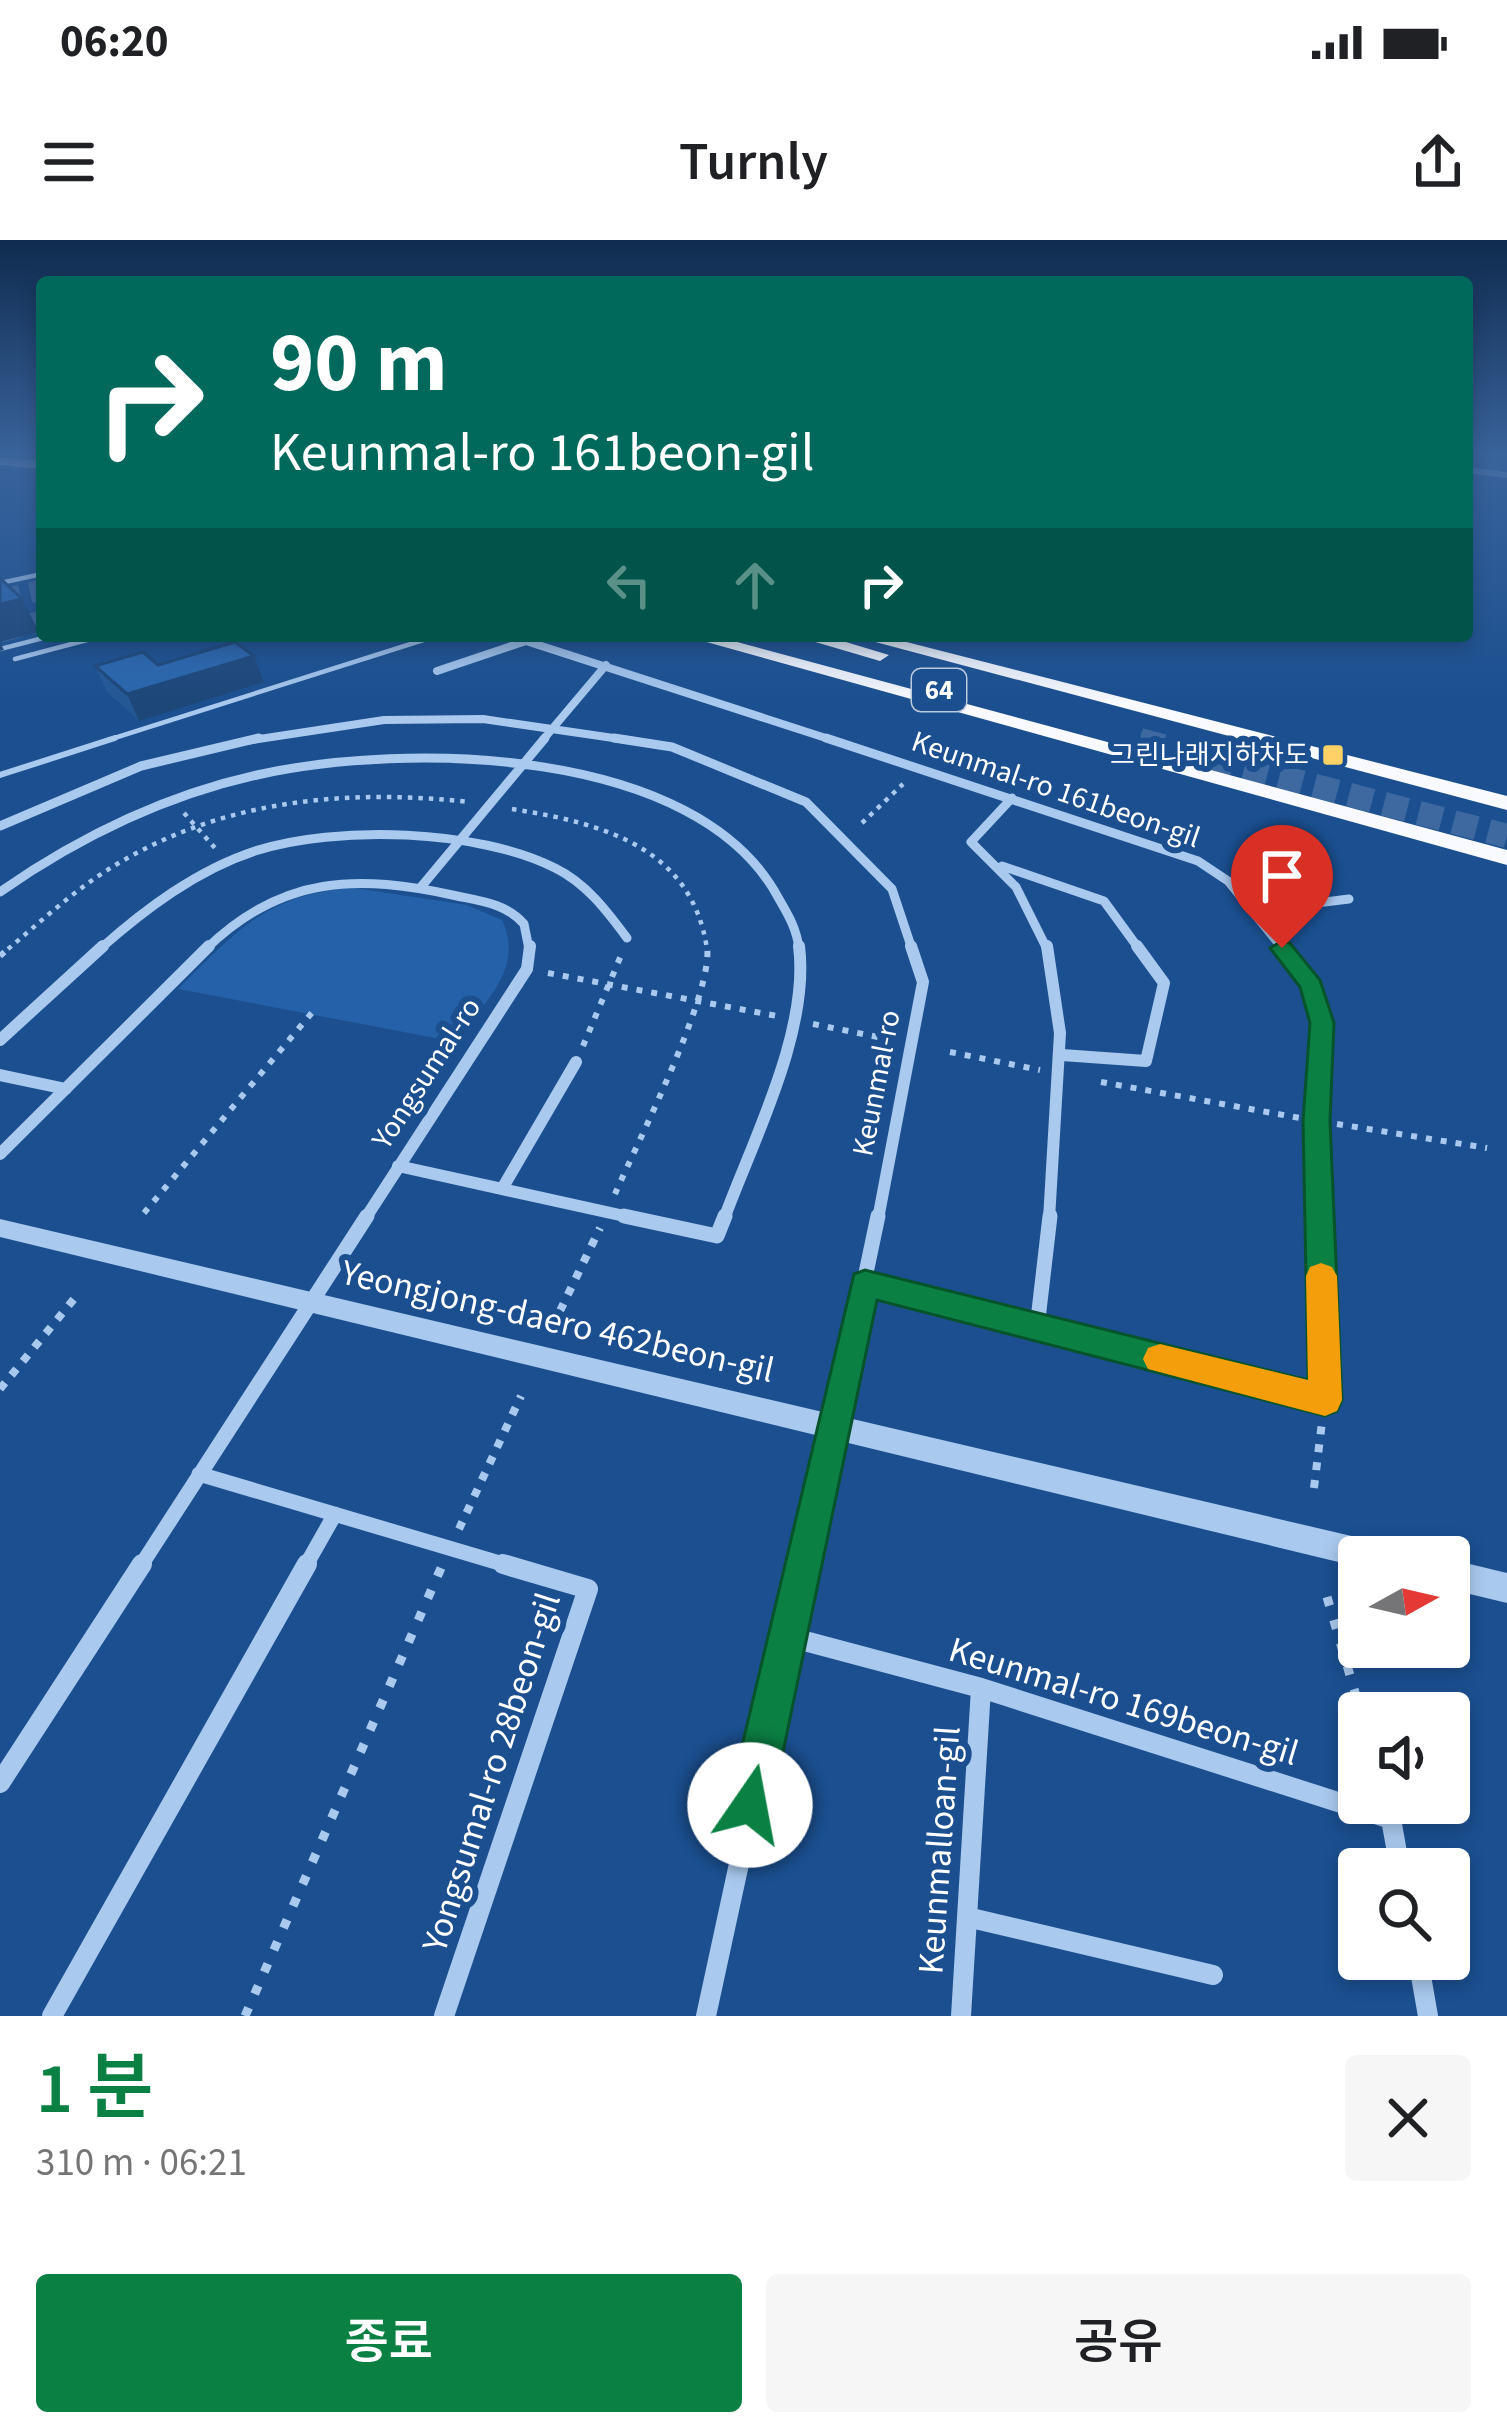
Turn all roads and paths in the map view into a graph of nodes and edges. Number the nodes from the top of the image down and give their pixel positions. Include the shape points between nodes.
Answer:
1 (36, 575) edge
2 (0, 584) edge
3 (36, 640) edge
4 (72, 642) edge
5 (417, 642) edge
6 (523, 642) edge
7 (529, 642) edge
8 (722, 642) edge
9 (764, 642) edge
10 (825, 642) edge
11 (880, 642) edge
12 (0, 649) edge
13 (15, 659) dead end
14 (605, 665) junction
15 (437, 670) dead end
16 (554, 727) junction
17 (1148, 734) junction
18 (520, 767) junction
19 (920, 768) junction
20 (0, 775) edge
21 (1012, 798) junction
22 (172, 800) junction
23 (1507, 802) edge
24 (490, 805) junction
25 (862, 823) dead end
26 (0, 826) edge
27 (197, 828) junction
28 (1417, 834) junction
29 (458, 843) junction
30 (1507, 858) edge
31 (226, 861) junction
32 (1001, 866) junction
33 (1507, 882) edge
34 (422, 887) junction
35 (0, 892) edge
36 (1349, 899) dead end
37 (1252, 911) junction
38 (627, 938) joint
39 (0, 956) edge
40 (527, 969) junction
41 (609, 984) junction
42 (697, 1001) junction
43 (315, 1009) dead end
44 (794, 1020) junction
45 (878, 1037) dead end
46 (0, 1040) edge
47 (950, 1052) dead end
48 (1062, 1055) junction
49 (576, 1062) joint
50 (1060, 1074) junction
51 (0, 1075) edge
52 (66, 1089) junction
53 (1316, 1121) junction
54 (1487, 1148) dead end
55 (0, 1154) edge
56 (398, 1166) junction
57 (502, 1189) junction
58 (607, 1212) junction
59 (144, 1213) dead end
60 (0, 1228) edge
61 (865, 1284) junction
62 (74, 1299) dead end
63 (310, 1301) junction
64 (560, 1311) dead end
65 (1037, 1328) junction
66 (0, 1389) edge
67 (521, 1396) dead end
68 (1325, 1400) junction
69 (831, 1425) junction
70 (199, 1474) junction
71 (1314, 1488) dead end
72 (335, 1514) junction
73 (450, 1548) junction
74 (1338, 1548) edge
75 (1470, 1579) edge
76 (1507, 1588) edge
77 (1327, 1597) dead end
78 (786, 1636) junction
79 (981, 1688) junction
80 (1354, 1692) edge
81 (0, 1783) edge
82 (1396, 1848) edge
83 (967, 1917) junction
84 (1213, 1975) dead end
85 (1422, 1980) edge
86 (52, 2016) edge
87 (245, 2016) edge
88 (444, 2016) edge
89 (706, 2016) edge
90 (961, 2016) edge
91 (1428, 2016) edge

1 - 2 lane
3 - 12 lane
4 - 13 lane
5 - 20 lane
6 - 15 street, Keunmal-ro 161beon-gil
7 - 14 street, Keunmal-ro 161beon-gil
8 - 17 highway
9 - 17 highway, 64
10 - 17 highway, 64
11 - 17 highway
14 - 16 street
14 - 19 street, Keunmal-ro 161beon-gil
16 - 18 street
16 - 26 street, Keunmal-ro via 384,720 282,733 141,766
16 - 61 street, Keunmal-ro via 672,747 806,802 892,889 923,982
17 - 23 highway
17 - 28 highway
18 - 22 street via 356,760
18 - 24 street
18 - 44 street via 684,808 757,861 798,934 802,981
19 - 21 street, Keunmal-ro 161beon-gil
19 - 25 path
21 - 32 street via 970,842
21 - 37 street, Keunmal-ro 161beon-gil via 1198,861
22 - 27 path
22 - 35 street via 98,829
24 - 27 path via 344,795
24 - 29 street
24 - 42 path via 584,820 661,861 690,890 704,921 709,960
27 - 31 path
27 - 39 path via 125,858
28 - 30 highway
28 - 33 highway
29 - 31 street via 327,835
29 - 34 street
29 - 38 street via 542,860 571,875 598,896
31 - 46 street via 142,913
32 - 48 street via 1046,941
32 - 48 street via 1104,901 1164,983 1146,1061
34 - 40 street via 499,905 523,921 531,942
34 - 52 street via 347,880 259,903
36 - 37 street
37 - 53 street, Keunmal-ro 161beon-gil via 1312,985 1322,1023
38 - 41 path
40 - 41 path
40 - 56 street, Yongsumal-ro
41 - 42 path
41 - 49 path
42 - 44 path
42 - 58 path
43 - 59 path
44 - 45 path
44 - 58 street via 717,1236
47 - 50 path
48 - 50 street
49 - 57 street
50 - 53 path
50 - 65 street
51 - 52 street
52 - 55 street
53 - 54 path
53 - 68 street, Keunmal-ro 161beon-gil
56 - 57 street
56 - 63 street, Yongsumal-ro
57 - 58 street
58 - 64 path
60 - 63 street, Yeongjong-daero 462beon-gil
61 - 65 street
61 - 69 street, Keunmal-ro
62 - 66 path
63 - 69 street, Yeongjong-daero 462beon-gil
63 - 70 street, Yongsumal-ro
65 - 68 street
67 - 73 path
68 - 71 path
69 - 74 street, Yeongjong-daero 462beon-gil
69 - 78 street, Keunmal-ro
70 - 72 street, Yongsumal-ro 28beon-gil
70 - 81 street, Yongsumal-ro
72 - 73 street, Yongsumal-ro 28beon-gil
72 - 86 street
73 - 87 path
73 - 88 street, Yongsumal-ro 28beon-gil via 587,1589
75 - 76 street
77 - 80 path
78 - 79 street, Keunmal-ro 169beon-gil
78 - 89 street, Keunmal-ro
79 - 82 street, Keunmal-ro 169beon-gil via 1391,1819
79 - 83 street, Keunmalloan-gil
83 - 84 street
83 - 90 street, Keunmalloan-gil
85 - 91 street

